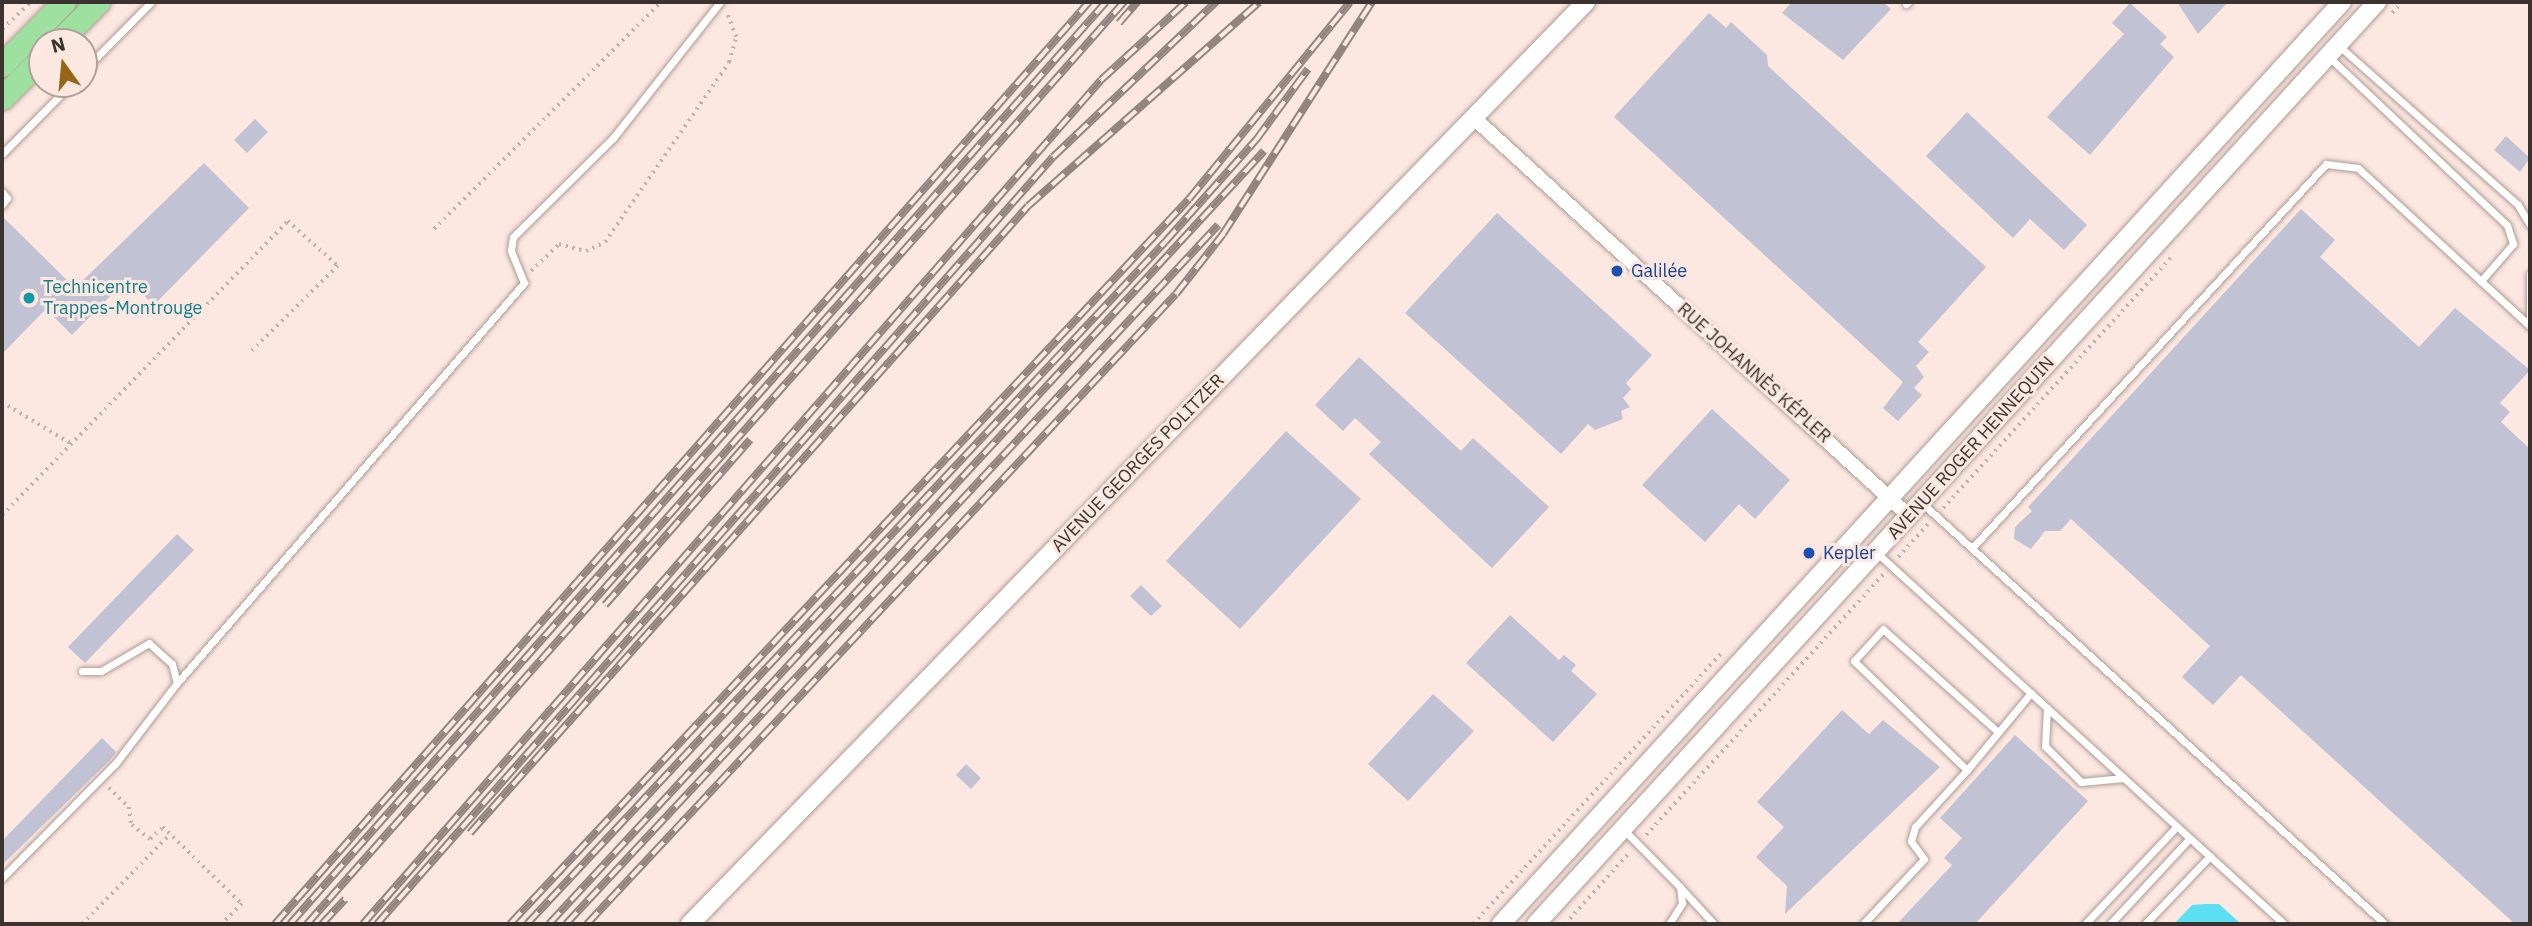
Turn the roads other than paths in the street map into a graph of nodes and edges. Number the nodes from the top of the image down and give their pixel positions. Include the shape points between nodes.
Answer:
1 (64, 2) edge
2 (98, 2) edge
3 (151, 2) edge
4 (1586, 2) edge
5 (2342, 2) edge
6 (2377, 2) edge
7 (718, 5) edge
8 (72, 28) edge
9 (12, 47) edge
10 (2333, 50) junction
11 (98, 56) edge
12 (2, 65) edge
13 (28, 72) edge
14 (2, 98) edge
15 (57, 98) edge
16 (1474, 118) junction
17 (2, 154) edge
18 (2, 192) edge
19 (2, 205) edge
20 (2530, 225) edge
21 (2530, 274) edge
22 (2481, 281) junction
23 (2530, 326) edge
24 (1889, 496) junction
25 (1915, 509) junction
26 (1972, 548) junction
27 (1876, 552) junction
28 (82, 671) dead end
29 (177, 683) junction
30 (2031, 693) junction
31 (2047, 708) junction
32 (1998, 732) junction
33 (1967, 770) junction
34 (2124, 778) junction
35 (2177, 826) junction
36 (1623, 829) junction
37 (2190, 838) junction
38 (2210, 856) junction
39 (2, 878) edge
40 (1680, 887) junction
41 (690, 924) edge
42 (1501, 924) edge
43 (1536, 924) edge
44 (1669, 924) edge
45 (1714, 924) edge
46 (1863, 924) edge
47 (2085, 924) edge
48 (2110, 924) edge
49 (2145, 924) edge
50 (2284, 924) edge
51 (2385, 924) edge

1 - 9 main road
2 - 8 main road
3 - 11 lane
4 - 16 street, AVENUE GEORGES POLITZER
5 - 24 street, AVENUE ROGER HENNEQUIN
6 - 10 street, AVENUE ROGER HENNEQUIN
7 - 29 lane via 613,138 513,237 511,250 525,278
9 - 12 main road
10 - 20 lane via 2518,205
10 - 22 lane via 2507,225 2512,244
10 - 25 street, AVENUE ROGER HENNEQUIN
13 - 14 main road
15 - 17 lane
16 - 24 street, RUE JOHANNÈS KÉPLER
16 - 41 street, AVENUE GEORGES POLITZER
18 - 19 lane via 8,198
21 - 23 lane
22 - 23 lane
22 - 26 lane via 2358,168 2326,164
24 - 25 street, RUE JOHANNÈS KÉPLER
24 - 42 street, AVENUE ROGER HENNEQUIN
25 - 26 lane via 1936,516
25 - 27 street, AVENUE ROGER HENNEQUIN
26 - 51 lane
27 - 30 lane
27 - 36 street, AVENUE ROGER HENNEQUIN
28 - 29 lane via 102,671 149,643 172,664
29 - 39 lane via 100,780
30 - 31 lane
30 - 32 lane
31 - 34 lane
31 - 34 lane via 2045,746 2081,782
32 - 33 lane
32 - 33 lane via 1883,629 1854,661
33 - 46 lane via 1915,827 1911,841 1924,859
34 - 35 lane
35 - 37 lane
35 - 47 lane
36 - 40 lane
36 - 43 street, AVENUE ROGER HENNEQUIN
37 - 38 lane
37 - 48 lane
38 - 49 lane
38 - 50 lane
40 - 44 lane via 1682,903
40 - 45 lane

